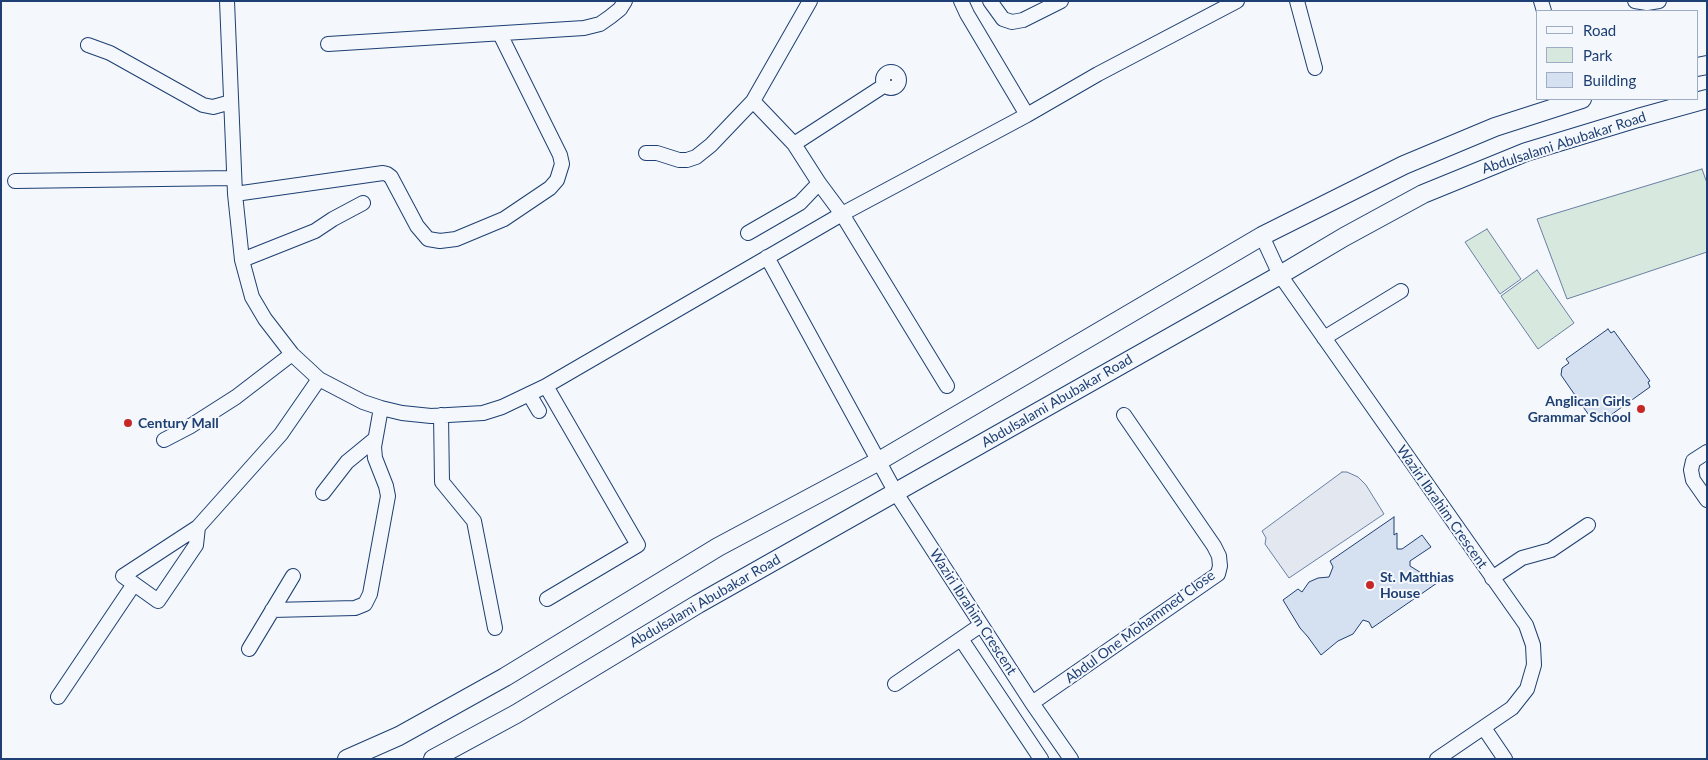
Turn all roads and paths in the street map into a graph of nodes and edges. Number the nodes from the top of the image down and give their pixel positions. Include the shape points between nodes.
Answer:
1 (226, 1) edge
2 (625, 1) edge
3 (810, 1) edge
4 (962, 1) edge
5 (990, 1) edge
6 (1061, 1) edge
7 (1237, 1) edge
8 (1297, 1) edge
9 (1635, 1) edge
10 (1659, 1) edge
11 (500, 34) junction
12 (88, 44) dead end
13 (328, 44) dead end
14 (1314, 68) dead end
15 (885, 85) dead end
16 (1707, 99) edge
17 (1579, 100) edge
18 (754, 101) junction
19 (231, 102) junction
20 (1027, 115) junction
21 (794, 144) junction
22 (646, 154) dead end
23 (234, 178) junction
24 (15, 181) dead end
25 (819, 183) junction
26 (235, 194) junction
27 (363, 203) dead end
28 (842, 214) junction
29 (748, 233) dead end
30 (1262, 236) junction
31 (767, 257) junction
32 (242, 260) junction
33 (1280, 274) junction
34 (1401, 291) dead end
35 (1324, 338) junction
36 (292, 354) junction
37 (319, 379) junction
38 (546, 386) junction
39 (947, 386) dead end
40 (529, 394) junction
41 (381, 408) junction
42 (539, 411) dead end
43 (441, 415) junction
44 (1124, 415) dead end
45 (375, 439) junction
46 (164, 440) dead end
47 (1707, 452) edge
48 (879, 461) junction
49 (323, 493) dead end
50 (896, 493) junction
51 (1707, 500) edge
52 (1588, 525) dead end
53 (198, 527) junction
54 (293, 576) dead end
55 (1492, 578) junction
56 (134, 584) junction
57 (546, 599) dead end
58 (272, 610) junction
59 (981, 625) junction
60 (495, 628) dead end
61 (961, 638) junction
62 (249, 649) dead end
63 (895, 684) dead end
64 (58, 697) dead end
65 (1032, 703) junction
66 (1484, 728) junction
67 (351, 758) edge
68 (433, 759) edge
69 (1041, 759) edge
70 (1071, 759) edge
71 (1437, 759) edge
72 (1505, 759) edge

1 - 19 street
2 - 11 street via 620,9 600,24
3 - 18 street
4 - 20 street
5 - 6 street via 1003,19 1012,22
7 - 20 street
8 - 14 street
9 - 10 street
11 - 13 street
11 - 26 street via 562,164 557,180 550,188 504,219 456,239 440,242 428,238 417,226 391,177 383,173
12 - 19 street via 119,57 203,105 213,107
15 - 21 street
16 - 33 main road, Abdulsalami Abubakar Road via 1590,132 1490,166 1423,194
17 - 30 main road via 1495,127 1404,165
18 - 21 street
18 - 22 street via 696,157 679,160 657,153
19 - 23 street
20 - 28 street
21 - 25 street
23 - 24 street
23 - 26 street
25 - 28 street
25 - 29 street via 800,203
26 - 32 street
27 - 32 street via 315,231
28 - 31 street
28 - 39 street
30 - 33 street, Waziri Ibrahim Crescent
30 - 48 main road
31 - 38 street
31 - 48 street, Waziri Ibrahim Crescent
32 - 36 street via 252,297
33 - 35 street, Waziri Ibrahim Crescent
33 - 50 main road, Abdulsalami Abubakar Road
34 - 35 street
35 - 55 street, Waziri Ibrahim Crescent
36 - 37 street
36 - 46 street via 236,397
37 - 41 street
37 - 53 street via 281,434
38 - 40 street
38 - 57 street via 638,545
40 - 42 street
40 - 43 street via 483,413
41 - 43 street via 402,413
41 - 45 street
43 - 60 street via 442,482 474,520
44 - 65 street, Abdul One Mohammed Close via 1214,546 1219,556 1218,574
45 - 49 street via 347,462
45 - 58 street via 374,458 388,496 370,594 365,604 355,608
47 - 51 street via 1693,462 1691,470 1693,480
48 - 50 street, Waziri Ibrahim Crescent
48 - 67 main road via 718,547 505,677 399,736
50 - 59 street, Waziri Ibrahim Crescent
50 - 68 main road, Abdulsalami Abubakar Road
52 - 55 street via 1551,550 1522,558
53 - 56 street via 123,576
53 - 56 street via 196,545 158,601
54 - 58 street
55 - 66 street, Waziri Ibrahim Crescent via 1526,625 1533,645 1534,665 1527,689 1512,708
56 - 64 street
58 - 62 street
59 - 61 street
59 - 65 street, Waziri Ibrahim Crescent
61 - 63 street
61 - 69 street
65 - 70 street, Waziri Ibrahim Crescent
66 - 71 street, Waziri Ibrahim Crescent
66 - 72 street

